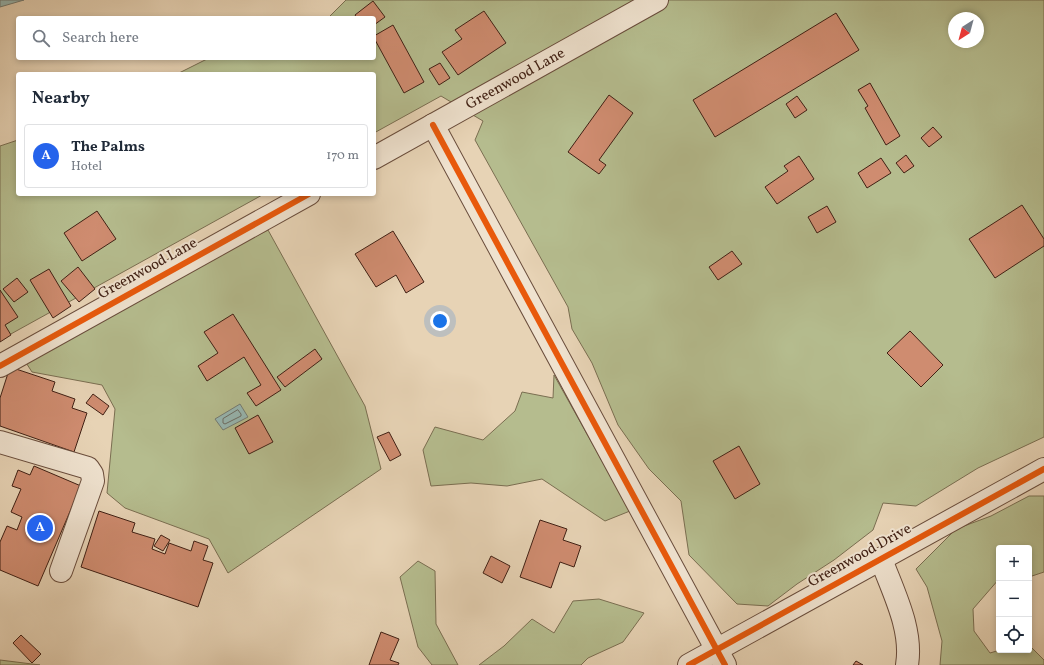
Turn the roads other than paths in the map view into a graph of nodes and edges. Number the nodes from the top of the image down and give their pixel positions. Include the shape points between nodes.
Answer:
1 (658, 0) edge
2 (433, 125) junction
3 (376, 157) edge
4 (305, 196) edge
5 (0, 366) edge
6 (0, 442) edge
7 (1044, 469) edge
8 (881, 559) junction
9 (61, 571) dead end
10 (721, 657) edge
11 (689, 665) edge
12 (907, 665) edge

1 - 2 street, Greenwood Lane
2 - 3 street, Greenwood Lane
2 - 10 street
4 - 5 street, Greenwood Lane
6 - 9 street via 88,468 92,474 89,495
7 - 8 street, Greenwood Drive
8 - 10 street, Greenwood Drive
8 - 12 street via 903,621 907,638
10 - 11 street, Greenwood Drive

